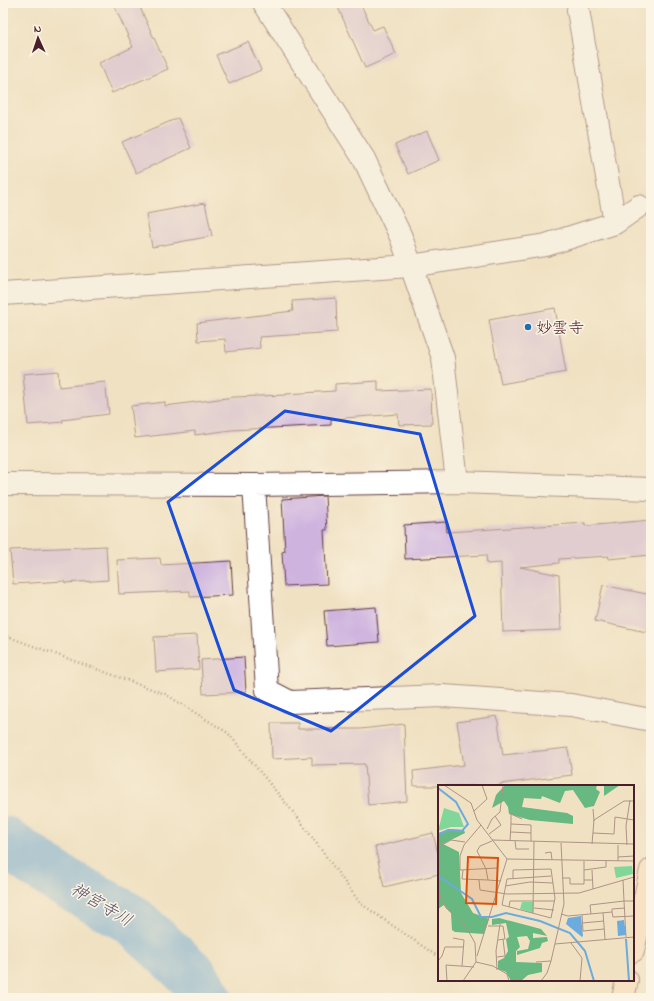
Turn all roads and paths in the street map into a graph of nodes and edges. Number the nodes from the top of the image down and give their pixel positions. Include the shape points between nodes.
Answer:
1 (264, 3) edge
2 (578, 10) dead end
3 (639, 206) dead end
4 (615, 223) junction
5 (410, 266) junction
6 (3, 294) edge
7 (458, 482) junction
8 (3, 484) edge
9 (254, 485) junction
10 (651, 490) edge
11 (3, 635) edge
12 (651, 720) edge
13 (651, 870) edge
14 (634, 946) edge
15 (438, 955) edge
16 (626, 981) edge
17 (623, 998) edge

1 - 5 street via 364,159 401,237
2 - 4 street
3 - 4 street
4 - 5 street via 546,245
5 - 6 street
5 - 7 street via 444,358
7 - 9 street
7 - 10 street
8 - 9 street
9 - 12 street via 267,690 290,702 443,696 571,705
11 - 15 path via 165,694 228,733 298,818 360,903
13 - 14 street
16 - 17 street

